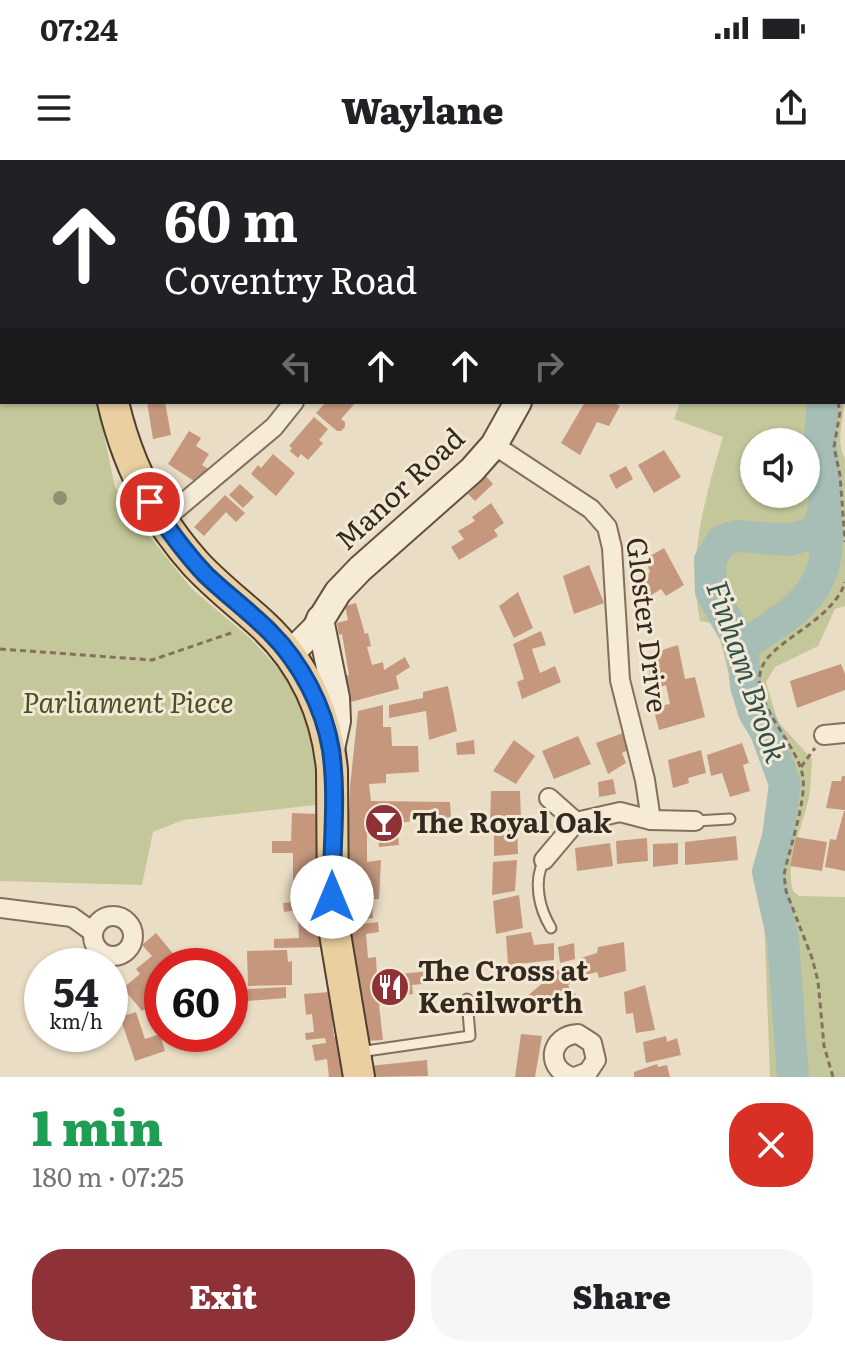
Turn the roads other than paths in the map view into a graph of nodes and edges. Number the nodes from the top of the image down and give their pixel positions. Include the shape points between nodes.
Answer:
1 (114, 404) edge
2 (292, 404) edge
3 (517, 404) edge
4 (494, 445) junction
5 (162, 521) junction
6 (320, 619) junction
7 (289, 655) junction
8 (845, 733) edge
9 (824, 735) road end
10 (331, 749) junction
11 (549, 798) dead end
12 (730, 819) dead end
13 (651, 820) junction
14 (695, 821) joint
15 (576, 822) junction
16 (544, 860) joint
17 (0, 908) edge
18 (551, 928) dead end
19 (93, 932) dead end
20 (467, 999) dead end
21 (357, 1065) edge

1 - 5 main road via 131,465
2 - 5 street via 274,427
3 - 4 street, Manor Road
4 - 6 street, Manor Road via 360,569
4 - 13 street, Gloster Drive via 591,509 607,527 620,680
5 - 7 main road via 204,573
6 - 7 street, Manor Road
6 - 10 street via 336,698
7 - 10 main road via 313,695
8 - 9 street
10 - 21 main road via 333,922
11 - 15 street
12 - 14 lane
13 - 14 street
13 - 15 street via 620,812
15 - 16 street
16 - 18 lane via 540,902
17 - 19 street via 72,917
20 - 21 lane via 470,1036

